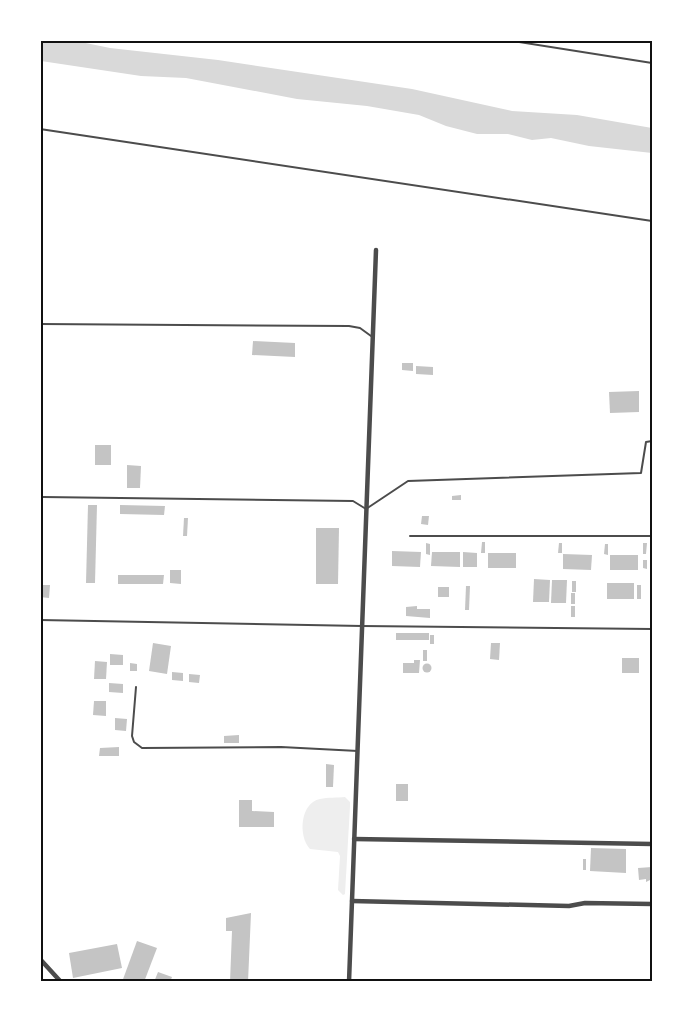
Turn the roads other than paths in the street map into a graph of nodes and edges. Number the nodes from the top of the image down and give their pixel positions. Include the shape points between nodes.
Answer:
1 (507, 40) edge
2 (652, 63) edge
3 (40, 129) edge
4 (652, 221) edge
5 (376, 250) dead end
6 (40, 324) edge
7 (373, 337) junction
8 (652, 441) edge
9 (43, 497) dead end
10 (366, 509) junction
11 (410, 536) dead end
12 (652, 536) edge
13 (40, 620) edge
14 (362, 626) junction
15 (652, 628) edge
16 (136, 687) dead end
17 (358, 751) junction
18 (354, 839) junction
19 (652, 844) edge
20 (352, 901) junction
21 (652, 904) edge
22 (40, 959) edge
23 (61, 981) edge
24 (349, 981) edge

1 - 2 lane
3 - 4 lane
5 - 7 street
6 - 7 lane via 348,326 360,328
7 - 10 street
8 - 10 lane via 646,442 641,472 408,481
9 - 10 lane via 353,501
10 - 14 street
11 - 12 lane
13 - 14 lane
14 - 15 lane
14 - 17 street
16 - 17 lane via 132,736 142,748
17 - 18 street
18 - 19 street
18 - 20 street
20 - 21 street
20 - 24 street
22 - 23 street

